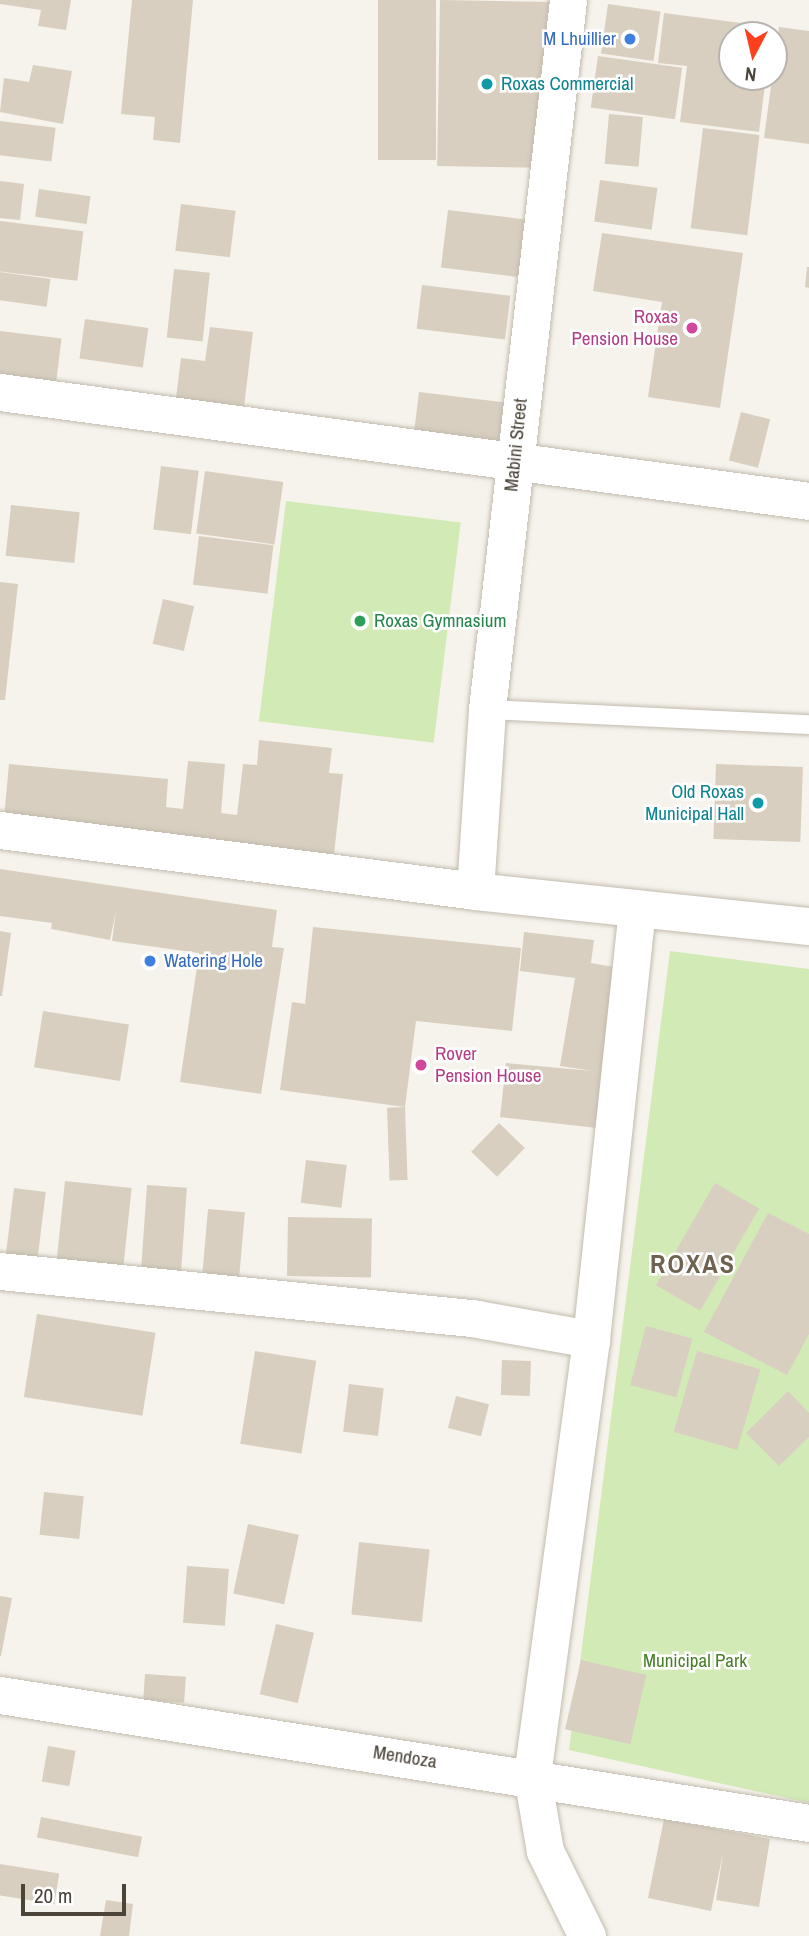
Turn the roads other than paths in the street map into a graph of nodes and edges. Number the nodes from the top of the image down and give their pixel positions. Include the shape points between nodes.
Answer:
1 (568, 0) edge
2 (0, 392) edge
3 (514, 463) junction
4 (809, 501) edge
5 (487, 709) junction
6 (809, 724) edge
7 (0, 830) edge
8 (475, 891) junction
9 (637, 909) junction
10 (809, 926) edge
11 (0, 1270) edge
12 (591, 1339) junction
13 (0, 1695) edge
14 (532, 1776) junction
15 (809, 1823) edge
16 (587, 1936) edge

1 - 3 street, Mabini Street
2 - 3 street
3 - 4 street
3 - 5 street, Mabini Street
5 - 6 lane
5 - 8 street, Mabini Street
7 - 8 street
8 - 9 street
9 - 10 street
9 - 12 street
11 - 12 street via 477,1319
12 - 14 street
13 - 14 street, Mendoza
14 - 15 street, Mendoza
14 - 16 street via 545,1851

